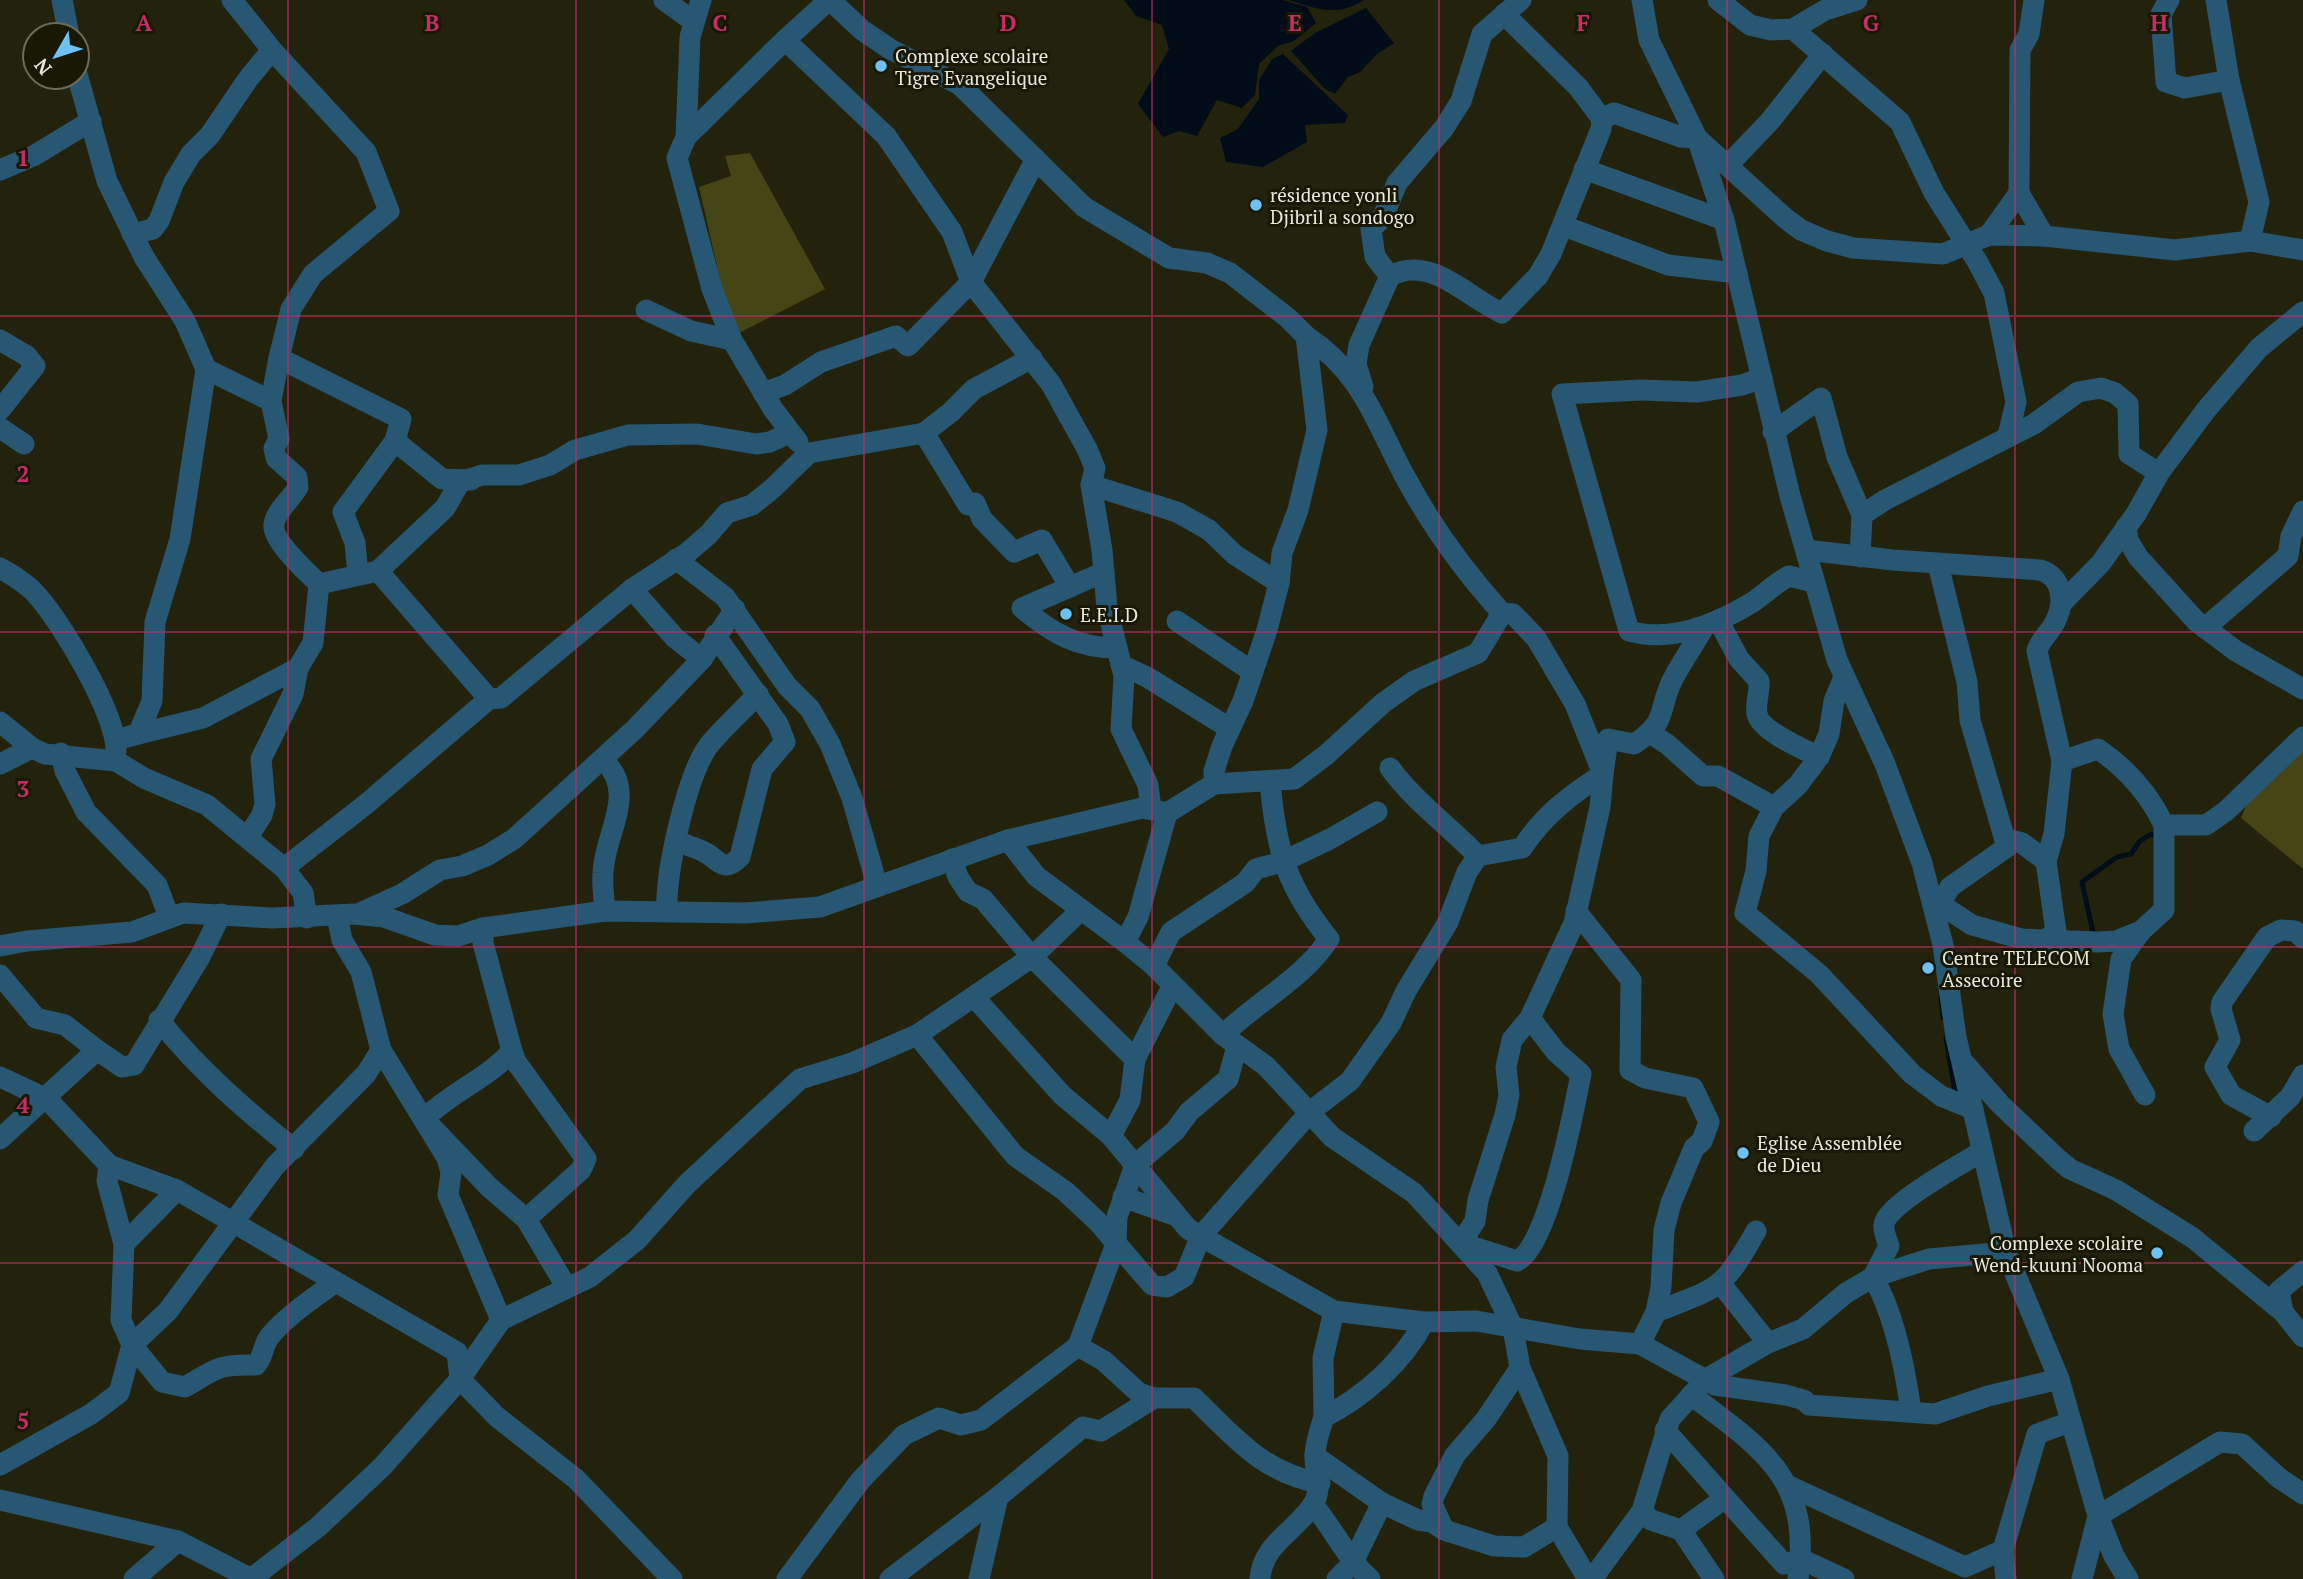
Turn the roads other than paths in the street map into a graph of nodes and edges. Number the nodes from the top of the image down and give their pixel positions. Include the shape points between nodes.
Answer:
1 (62, 0) edge
2 (232, 0) edge
3 (664, 0) edge
4 (701, 0) edge
5 (830, 0) edge
6 (1521, 0) edge
7 (1642, 0) edge
8 (1718, 0) edge
9 (1857, 0) edge
10 (2034, 0) edge
11 (2169, 0) edge
12 (2216, 0) edge
13 (1826, 5) edge
14 (1504, 14) junction
15 (66, 21) edge
16 (693, 21) junction
17 (1793, 29) junction
18 (785, 40) junction
19 (272, 50) junction
20 (1824, 54) junction
21 (2229, 80) junction
22 (82, 91) edge
23 (1602, 119) junction
24 (91, 121) junction
25 (686, 137) junction
26 (1697, 138) junction
27 (1036, 159) junction
28 (1728, 165) junction
29 (1584, 169) junction
30 (0, 170) edge
31 (2019, 193) junction
32 (1724, 220) junction
33 (1564, 226) junction
34 (132, 234) junction
35 (1989, 235) junction
36 (2043, 236) junction
37 (2250, 241) junction
38 (1969, 246) junction
39 (2303, 250) edge
40 (1737, 273) junction
41 (1390, 276) junction
42 (971, 282) junction
43 (646, 310) dead end
44 (2303, 312) edge
45 (1306, 336) junction
46 (0, 340) edge
47 (732, 340) junction
48 (279, 358) junction
49 (1032, 358) junction
50 (206, 369) junction
51 (1762, 378) junction
52 (763, 393) junction
53 (1365, 396) junction
54 (271, 401) junction
55 (2016, 402) junction
56 (0, 410) edge
57 (2034, 424) junction
58 (0, 428) edge
59 (1773, 432) junction
60 (789, 433) junction
61 (924, 433) junction
62 (2008, 436) junction
63 (396, 441) junction
64 (24, 444) dead end
65 (809, 453) junction
66 (2159, 473) junction
67 (471, 480) junction
68 (1091, 485) junction
69 (2303, 511) edge
70 (1863, 515) junction
71 (2126, 527) junction
72 (1806, 550) junction
73 (1860, 557) junction
74 (676, 559) junction
75 (1938, 564) junction
76 (0, 568) edge
77 (368, 572) junction
78 (1104, 572) junction
79 (1813, 582) junction
80 (1279, 583) junction
81 (319, 584) junction
82 (1070, 587) junction
83 (632, 589) junction
84 (2061, 604) junction
85 (735, 609) junction
86 (1502, 613) junction
87 (1177, 621) dead end
88 (1711, 624) junction
89 (2205, 628) junction
90 (715, 635) junction
91 (1119, 657) junction
92 (702, 659) junction
93 (298, 668) junction
94 (1253, 671) junction
95 (1844, 677) junction
96 (2303, 690) edge
97 (758, 694) junction
98 (489, 699) junction
99 (0, 722) edge
100 (1229, 728) junction
101 (1650, 733) junction
102 (138, 734) junction
103 (2303, 737) edge
104 (32, 748) junction
105 (116, 750) junction
106 (61, 753) junction
107 (1819, 757) junction
108 (603, 760) junction
109 (2062, 761) junction
110 (0, 764) edge
111 (1390, 768) dead end
112 (1603, 774) junction
113 (1270, 782) junction
114 (1214, 784) junction
115 (1774, 807) junction
116 (1159, 811) junction
117 (1377, 812) dead end
118 (2164, 825) junction
119 (248, 836) junction
120 (676, 840) junction
121 (1008, 840) junction
122 (2007, 847) junction
123 (1479, 856) junction
124 (952, 859) junction
125 (2046, 861) junction
126 (1282, 862) junction
127 (284, 868) junction
128 (877, 885) junction
129 (1937, 906) junction
130 (667, 910) junction
131 (1081, 910) junction
132 (605, 911) junction
133 (1576, 911) junction
134 (221, 914) junction
135 (345, 915) junction
136 (169, 917) junction
137 (1138, 917) junction
138 (307, 918) junction
139 (482, 928) junction
140 (2141, 931) junction
141 (1171, 932) junction
142 (2303, 938) edge
143 (2045, 940) junction
144 (1125, 942) junction
145 (0, 946) edge
146 (1032, 957) junction
147 (1154, 966) junction
148 (0, 975) edge
149 (1173, 985) junction
150 (975, 998) junction
151 (1530, 1018) junction
152 (159, 1020) junction
153 (917, 1035) junction
154 (1230, 1041) junction
155 (97, 1050) junction
156 (382, 1050) junction
157 (512, 1051) junction
158 (1135, 1059) junction
159 (1962, 1061) junction
160 (0, 1077) edge
161 (2302, 1078) edge
162 (2145, 1095) dead end
163 (47, 1099) junction
164 (1973, 1109) junction
165 (1311, 1111) junction
166 (2271, 1116) junction
167 (425, 1119) junction
168 (2253, 1130) dead end
169 (1111, 1136) junction
170 (0, 1139) edge
171 (294, 1149) junction
172 (1981, 1152) junction
173 (109, 1165) junction
174 (1135, 1165) junction
175 (177, 1190) junction
176 (1123, 1197) junction
177 (1175, 1216) junction
178 (526, 1219) junction
179 (232, 1223) junction
180 (1756, 1231) dead end
181 (1201, 1236) junction
182 (1461, 1243) junction
183 (124, 1244) junction
184 (1116, 1244) junction
185 (2006, 1252) junction
186 (2303, 1271) edge
187 (1873, 1277) junction
188 (334, 1283) junction
189 (1721, 1284) junction
190 (567, 1287) junction
191 (1334, 1311) junction
192 (1656, 1312) junction
193 (2283, 1312) junction
194 (501, 1320) junction
195 (1424, 1322) junction
196 (1513, 1328) junction
197 (2303, 1338) edge
198 (1768, 1343) junction
199 (1640, 1344) junction
200 (132, 1345) junction
201 (1078, 1346) junction
202 (1520, 1368) junction
203 (460, 1378) junction
204 (1706, 1379) junction
205 (2059, 1379) junction
206 (1691, 1395) junction
207 (1154, 1398) junction
208 (1911, 1411) junction
209 (1324, 1417) junction
210 (2070, 1422) junction
211 (1665, 1430) junction
212 (1315, 1456) junction
213 (0, 1465) edge
214 (1320, 1483) junction
215 (1789, 1486) junction
216 (2303, 1494) edge
217 (998, 1497) junction
218 (1725, 1499) junction
219 (0, 1500) edge
220 (1382, 1503) junction
221 (1313, 1505) junction
222 (1642, 1511) junction
223 (2098, 1516) junction
224 (1557, 1527) junction
225 (1444, 1530) junction
226 (1681, 1530) junction
227 (178, 1541) junction
228 (2003, 1550) junction
229 (1352, 1564) junction
230 (1800, 1569) edge
231 (236, 1575) edge
232 (134, 1579) edge
233 (672, 1579) edge
234 (787, 1579) edge
235 (890, 1579) edge
236 (979, 1579) edge
237 (1259, 1579) edge
238 (1337, 1579) edge
239 (1370, 1579) edge
240 (1590, 1579) edge
241 (1714, 1579) edge
242 (1844, 1579) edge
243 (2006, 1579) edge
244 (2082, 1579) edge
245 (2128, 1579) edge

1 - 15 street
2 - 19 street
3 - 16 street
4 - 16 street
5 - 18 street
5 - 27 street via 890,49 960,85
6 - 14 street
7 - 26 street via 1656,58
8 - 17 street via 1759,29
9 - 13 street
10 - 31 street via 2029,34 2020,50
11 - 21 street via 2161,14 2166,82 2185,88
12 - 21 street
13 - 17 street
14 - 23 street via 1570,78
14 - 41 street via 1482,34 1461,102 1430,147 1397,183 1383,217 1371,229 1375,257
16 - 25 street
17 - 20 street
18 - 25 street
18 - 42 street via 886,136 952,232
19 - 34 street via 191,154 153,229
19 - 48 street via 366,152 389,211 313,274 291,309
20 - 28 street
20 - 38 street via 1900,122 1934,193
21 - 37 street via 2259,202
22 - 24 street
23 - 26 street via 1614,113 1681,137
23 - 29 street
24 - 30 street
24 - 34 street via 107,181
25 - 47 street via 677,158 712,289
26 - 28 street
26 - 32 street
27 - 42 street
27 - 45 street via 1084,207 1169,258 1207,263 1230,273
28 - 38 street via 1785,218 1827,241 1913,254 1943,254
29 - 32 street
29 - 33 street
31 - 35 street
31 - 36 street
32 - 40 street
33 - 40 street via 1668,265
33 - 41 street via 1538,276 1502,313 1451,280 1416,269 1402,269
34 - 50 street via 184,321
35 - 36 street
35 - 38 street
36 - 37 street via 2175,250
37 - 39 street
38 - 55 street via 1994,293
40 - 51 street
41 - 53 street via 1359,345 1356,364
42 - 49 street
42 - 52 street via 908,346 895,337 821,362
43 - 47 street via 691,331
44 - 66 street via 2259,348
45 - 53 street via 1330,352
45 - 80 street via 1317,430 1298,510 1282,553
46 - 56 street via 35,366
47 - 52 street
48 - 54 street
48 - 63 street via 401,419
49 - 61 street via 974,388
49 - 68 street via 1087,449 1095,468
50 - 54 street
50 - 102 street via 180,539 156,622 152,701
51 - 59 street
51 - 88 street via 1697,393 1562,394 1629,631 1641,634
52 - 60 street
53 - 86 street via 1431,523 1468,576
54 - 81 street via 279,439 274,448 276,458 297,477 298,487 274,524 275,536
55 - 57 street
55 - 62 street
57 - 62 street
57 - 66 street via 2078,392 2093,388 2115,393 2128,404 2129,454
58 - 64 street
59 - 70 street via 1821,398 1837,457
59 - 72 street
60 - 65 street
60 - 67 street via 756,444 697,434 628,435 575,450 550,465 519,475 482,475
61 - 65 street
61 - 82 street via 955,488 968,505 975,503 992,531 1014,552 1042,540
62 - 70 street
63 - 67 street via 442,479
63 - 77 street via 343,512
65 - 74 street via 752,505 727,513 709,534
66 - 71 street
67 - 77 street via 460,482 445,508
68 - 78 street
68 - 80 street via 1177,512 1209,530 1235,555
69 - 89 street via 2288,556
70 - 73 street
71 - 84 street via 2101,564
71 - 89 street via 2138,557
72 - 73 street
72 - 79 street
73 - 75 street
74 - 83 street
74 - 85 street
75 - 84 street via 2050,573 2059,584
75 - 122 street via 1967,682 1970,720
76 - 105 street via 26,584 43,603 82,665
77 - 81 street
77 - 98 street
78 - 82 street
78 - 91 street
79 - 88 street via 1789,576
79 - 95 street
80 - 94 street
81 - 93 street via 313,643
82 - 91 street via 1022,608 1068,642
83 - 92 street via 675,638
83 - 98 street via 501,698
84 - 109 street via 2037,651
85 - 90 street
85 - 128 street via 787,686 810,709 830,744 852,798
86 - 112 street via 1513,614 1536,638 1575,704
86 - 113 street via 1478,653 1414,681 1294,779
87 - 94 street
88 - 101 street via 1671,683 1666,706
88 - 107 street via 1759,681 1759,719
89 - 96 street
90 - 92 street
90 - 97 street
91 - 100 street
91 - 116 street via 1124,676 1121,729
92 - 108 street
93 - 102 street via 203,718
93 - 119 street via 293,694 261,759 265,804
94 - 100 street
95 - 107 street
95 - 129 street via 1908,819
97 - 120 street via 708,747
97 - 120 street via 785,742 762,769 740,858 728,866 720,865 707,853
98 - 127 street
99 - 104 street
100 - 114 street
101 - 112 street via 1634,744 1608,739
101 - 115 street via 1703,776 1718,776
102 - 105 street
103 - 118 street via 2206,825
104 - 106 street via 45,754
104 - 110 street
105 - 106 street
105 - 119 street via 144,778 207,805
106 - 136 street via 86,812 157,885
107 - 115 street
108 - 132 street via 615,770 621,795 603,873
108 - 135 street via 514,839 488,855 440,870 402,894
109 - 118 street via 2098,749 2124,769 2154,803
109 - 125 street via 2054,834
111 - 123 street via 1413,797
112 - 123 street via 1555,807 1522,848
112 - 133 street
113 - 114 street
113 - 126 street
114 - 116 street
115 - 164 street via 1759,836 1745,913 1819,974 1912,1074 1941,1097
116 - 121 street via 1142,808
116 - 137 street
117 - 126 street
118 - 140 street via 2164,910
119 - 127 street
120 - 130 street
121 - 124 street
121 - 131 street via 1036,876
122 - 125 street via 2011,839
122 - 129 street via 1950,887
123 - 165 street via 1466,872 1448,922 1391,1023 1350,1081
124 - 128 street
124 - 146 street via 968,892 983,899
125 - 143 street via 2056,932
126 - 141 street via 1256,869 1245,883
126 - 154 street via 1303,907 1329,939
127 - 138 street via 303,893
128 - 130 street via 820,907 723,914
129 - 143 street via 2001,935
129 - 159 street
130 - 132 street
131 - 144 street
131 - 146 street
132 - 139 street
133 - 151 street
133 - 192 street via 1631,980 1630,1070 1645,1078 1693,1088 1709,1122 1671,1203
134 - 136 street
134 - 138 street
134 - 152 street via 200,957
135 - 138 street
135 - 139 street via 384,917 435,935 458,936
135 - 156 street via 342,940 361,972
136 - 145 street via 132,932
137 - 141 street
137 - 144 street
139 - 157 street
140 - 143 street via 2116,941
140 - 162 street via 2121,959 2113,1014 2119,1049
141 - 147 street
142 - 166 street via 2295,931 2281,930 2267,937 2222,1002 2230,1041 2215,1067 2231,1095
144 - 147 street
146 - 150 street
146 - 158 street
147 - 149 street
148 - 155 street via 36,1018 65,1026
149 - 154 street
149 - 158 street
150 - 153 street
150 - 169 street via 1062,1095
151 - 182 street via 1512,1040 1505,1115 1475,1221
151 - 182 street via 1556,1052 1581,1074 1546,1221 1525,1258 1517,1261
152 - 155 street via 134,1065 122,1067
152 - 171 street via 229,1097
153 - 184 street via 1015,1156 1065,1191
153 - 190 street via 800,1079 687,1184 638,1240 590,1277
154 - 165 street via 1266,1066
154 - 174 street via 1228,1079
155 - 163 street
156 - 167 street
156 - 171 street via 366,1074
157 - 167 street
157 - 178 street via 586,1158 582,1170
158 - 169 street via 1130,1100
159 - 164 street
159 - 193 street via 2000,1104 2070,1169 2116,1190 2193,1238
160 - 163 street
161 - 166 street
163 - 170 street
163 - 173 street
164 - 172 street
165 - 181 street
165 - 182 street via 1343,1146 1414,1193
166 - 168 street
167 - 178 street
167 - 194 street via 447,1158 451,1173 448,1195
169 - 174 street
171 - 179 street via 275,1166
172 - 185 street
172 - 187 street via 1888,1214 1883,1223 1889,1247
173 - 175 street
173 - 183 street via 107,1181
174 - 176 street
174 - 177 street
175 - 179 street
175 - 183 street
176 - 177 street
176 - 184 street
177 - 181 street
178 - 190 street
179 - 188 street
179 - 200 street via 168,1311
180 - 189 street via 1733,1273
181 - 184 street via 1184,1277 1167,1287 1152,1284
181 - 191 street
182 - 196 street via 1487,1273
183 - 200 street via 121,1320
184 - 201 street
185 - 187 street via 1929,1259
185 - 205 street
186 - 193 street via 2279,1291
187 - 198 street via 1803,1329
187 - 208 street via 1888,1314
188 - 200 street via 268,1339 256,1365 237,1362 219,1367 185,1387 162,1382
188 - 203 street via 457,1352
189 - 192 street
189 - 198 street
190 - 194 street
191 - 195 street
191 - 209 street via 1324,1358
192 - 199 street
193 - 197 street
194 - 203 street
195 - 196 street via 1463,1320
195 - 209 street via 1389,1369 1352,1401
196 - 199 street
196 - 202 street
198 - 204 street
199 - 204 street
200 - 213 street via 119,1393
201 - 207 street via 1104,1361 1139,1393
201 - 234 street via 981,1420 961,1425 939,1418 904,1435 860,1481
202 - 224 street via 1558,1455
202 - 225 street via 1455,1455 1434,1496 1432,1504
203 - 231 street via 382,1467 318,1527 256,1575
203 - 233 street via 498,1417 576,1479
204 - 206 street
204 - 208 street via 1720,1387 1786,1395 1809,1405
205 - 208 street via 1935,1414
205 - 210 street
206 - 211 street
206 - 215 street via 1757,1445
207 - 214 street via 1194,1398 1240,1445 1274,1470
207 - 217 street via 1101,1431 1083,1427
209 - 212 street
210 - 223 street
210 - 228 street via 2037,1434
211 - 218 street
211 - 222 street
212 - 214 street
212 - 220 street
214 - 221 street
215 - 228 street via 1965,1567
215 - 230 street via 1800,1516
216 - 223 street via 2242,1444 2220,1442
217 - 235 street
217 - 236 street
218 - 226 street
218 - 230 street via 1784,1564
219 - 227 street
220 - 225 street
220 - 229 street
221 - 229 street via 1334,1530
221 - 237 street via 1262,1559
222 - 226 street via 1651,1520
222 - 240 street
223 - 244 street
223 - 245 street
224 - 225 street via 1524,1547 1494,1546
224 - 240 street
226 - 241 street
227 - 231 street
227 - 232 street
228 - 243 street
229 - 238 street
229 - 239 street
230 - 242 street

